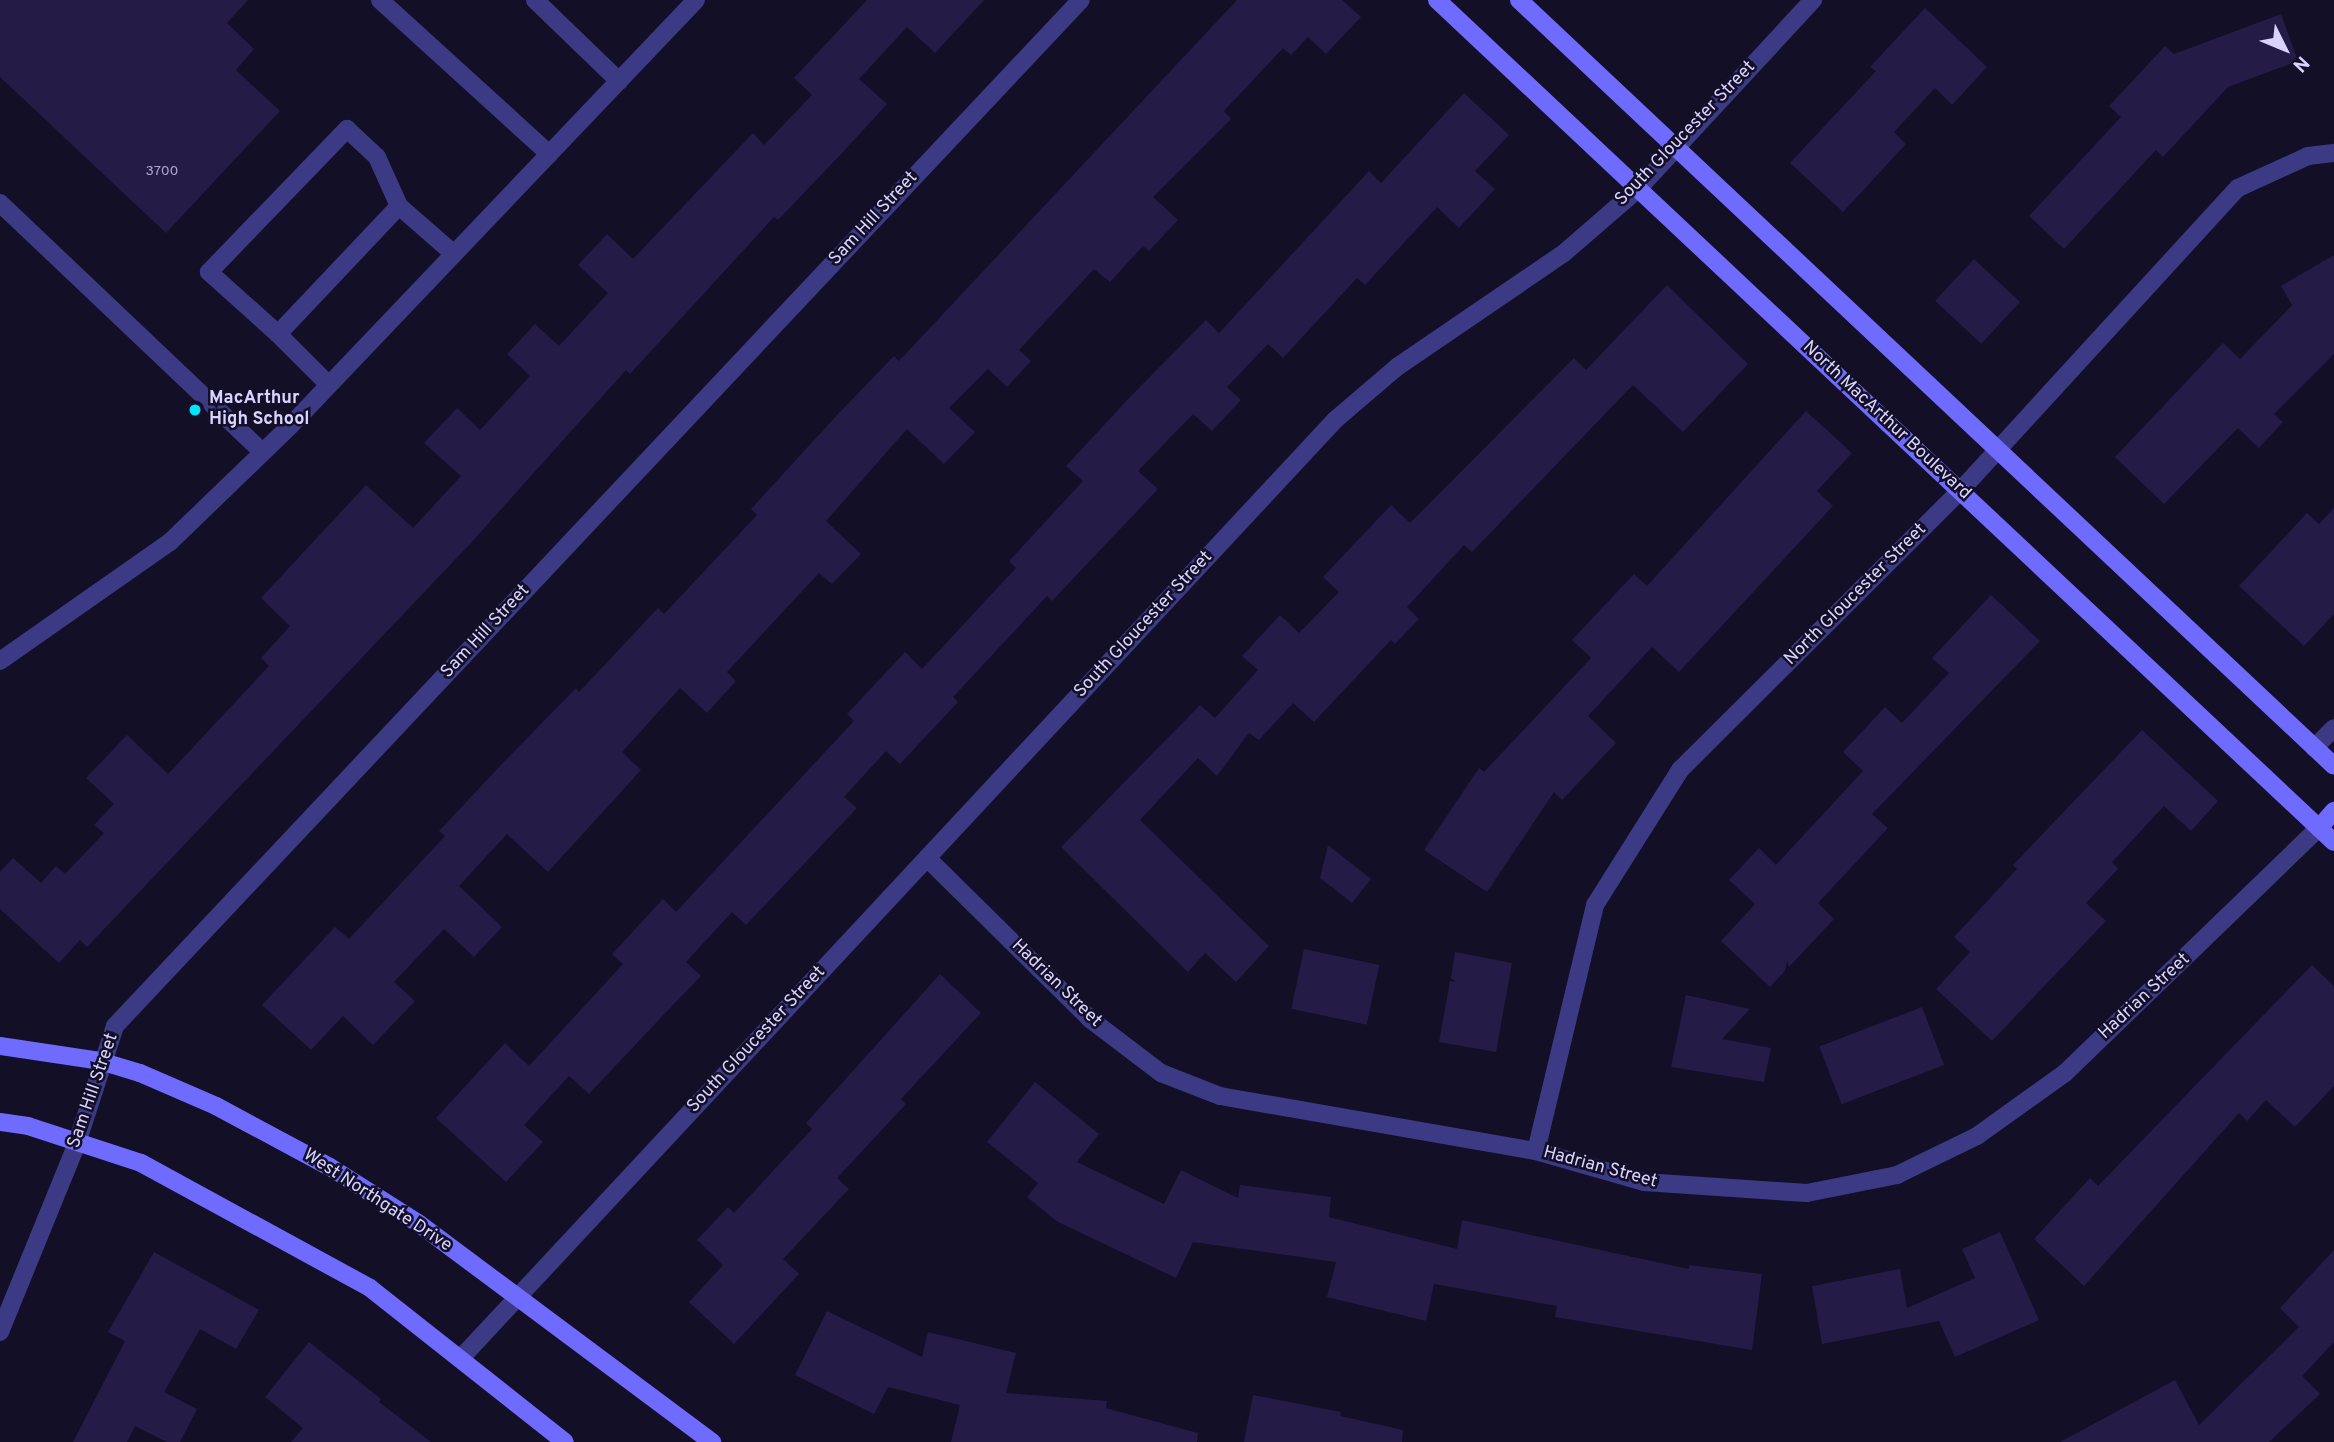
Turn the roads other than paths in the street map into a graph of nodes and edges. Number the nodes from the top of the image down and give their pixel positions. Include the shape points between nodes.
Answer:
1 (380, 0) edge
2 (535, 0) edge
3 (696, 0) edge
4 (1081, 0) edge
5 (1437, 0) edge
6 (1519, 0) edge
7 (1813, 0) edge
8 (619, 80) junction
9 (1676, 148) junction
10 (2334, 153) edge
11 (549, 155) junction
12 (1638, 189) junction
13 (0, 203) edge
14 (399, 206) junction
15 (454, 254) junction
16 (278, 334) junction
17 (329, 385) junction
18 (1997, 449) junction
19 (262, 452) junction
20 (1960, 491) junction
21 (0, 661) edge
22 (2334, 728) edge
23 (2314, 748) junction
24 (2334, 766) edge
25 (2334, 811) edge
26 (2319, 828) junction
27 (2334, 842) edge
28 (927, 858) junction
29 (0, 1046) edge
30 (100, 1060) junction
31 (0, 1122) edge
32 (77, 1143) junction
33 (1536, 1151) junction
34 (517, 1298) junction
35 (0, 1332) edge
36 (461, 1358) junction
37 (565, 1442) edge
38 (712, 1442) edge

1 - 11 street
2 - 8 street
3 - 8 street
4 - 30 street, Sam Hill Street via 115,1026
5 - 12 main road, North MacArthur Boulevard
6 - 9 main road
7 - 9 street, South Gloucester Street
8 - 11 street
9 - 12 street, South Gloucester Street
9 - 18 main road
10 - 18 street, North Gloucester Street via 2308,156 2238,188
11 - 15 street
12 - 20 main road, North MacArthur Boulevard
12 - 28 street, South Gloucester Street via 1564,253 1397,367 1335,419
13 - 19 street
14 - 15 street
14 - 16 street
14 - 16 street via 377,157 346,129 209,272
15 - 17 street
16 - 17 street
17 - 19 street
18 - 20 street, North Gloucester Street
18 - 23 main road
19 - 21 street via 170,542
20 - 26 main road, North MacArthur Boulevard
20 - 33 street, North Gloucester Street via 1680,770 1595,905
22 - 23 street
23 - 24 main road
25 - 26 main road
26 - 27 main road, North MacArthur Boulevard
26 - 33 street, Hadrian Street via 2065,1073 1977,1136 1897,1175 1807,1193 1713,1190 1644,1182
28 - 33 street, Hadrian Street via 1090,1019 1161,1073 1220,1096
28 - 34 street, South Gloucester Street
29 - 30 main road, West Northgate Drive
30 - 32 street, Sam Hill Street
30 - 34 main road, West Northgate Drive via 216,1106 330,1167 418,1223
31 - 32 main road
32 - 35 street, Sam Hill Street
32 - 36 main road via 141,1163 370,1288
34 - 36 street, South Gloucester Street
34 - 38 main road, West Northgate Drive
36 - 37 main road

